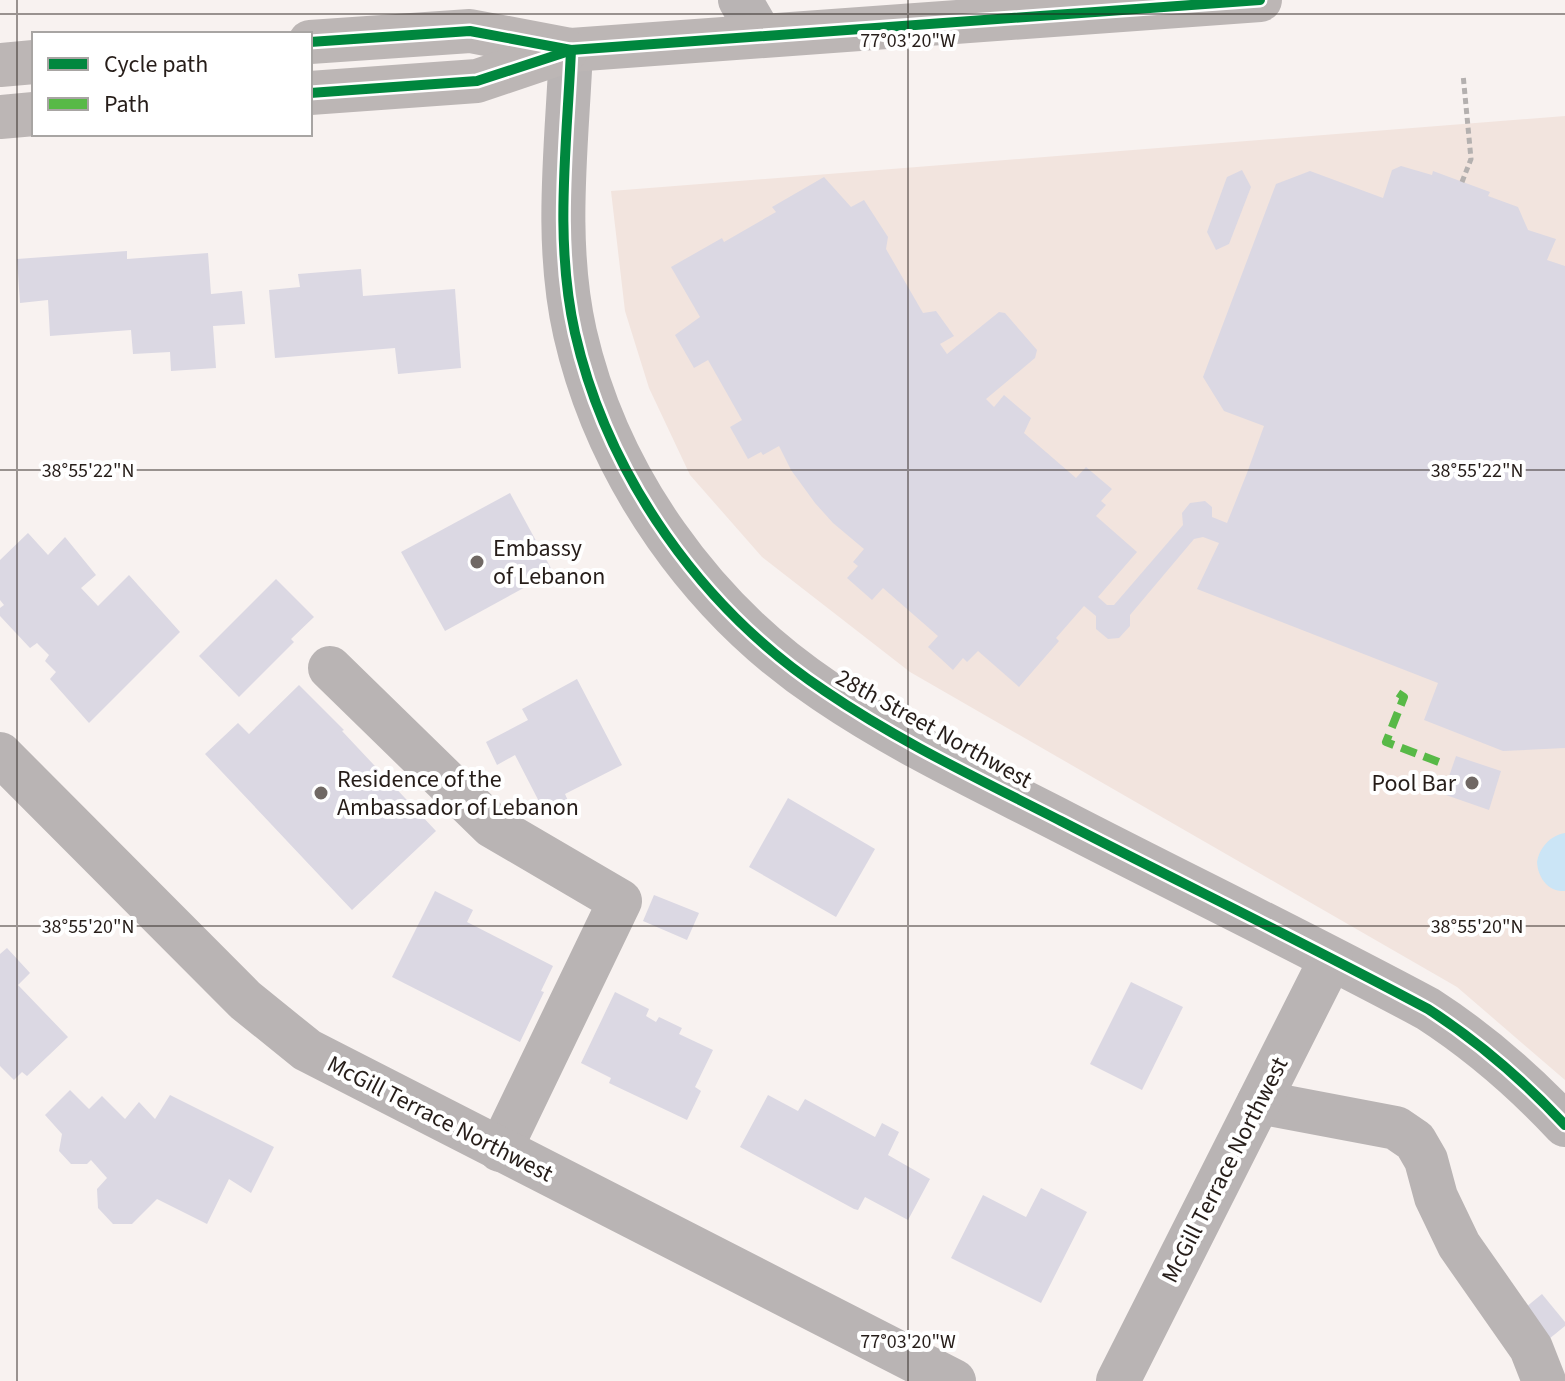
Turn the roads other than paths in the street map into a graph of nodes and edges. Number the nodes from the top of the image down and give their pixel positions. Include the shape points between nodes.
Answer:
1 (1260, 0) edge
2 (750, 18) edge
3 (312, 42) edge
4 (571, 50) junction
5 (32, 62) edge
6 (0, 65) edge
7 (312, 93) edge
8 (32, 114) edge
9 (0, 117) edge
10 (330, 668) dead end
11 (0, 754) edge
12 (1331, 959) junction
13 (1259, 1102) junction
14 (1565, 1125) edge
15 (500, 1150) junction
16 (954, 1381) edge
17 (1118, 1381) edge
18 (1544, 1381) edge

1 - 2 main road
2 - 4 main road
3 - 4 main road via 470,31
4 - 7 main road via 477,81
4 - 12 street, 28th Street Northwest via 563,232 582,360 618,455 656,519 706,586 788,665 860,714
5 - 6 main road
8 - 9 main road
10 - 15 street via 492,826 620,901
11 - 15 street, McGill Terrace Northwest via 285,1034 332,1064
12 - 13 street, McGill Terrace Northwest
12 - 14 street, 28th Street Northwest via 1458,1028 1516,1074
13 - 17 street, McGill Terrace Northwest
13 - 18 street via 1396,1128 1415,1141 1459,1245 1531,1348
15 - 16 street, McGill Terrace Northwest

